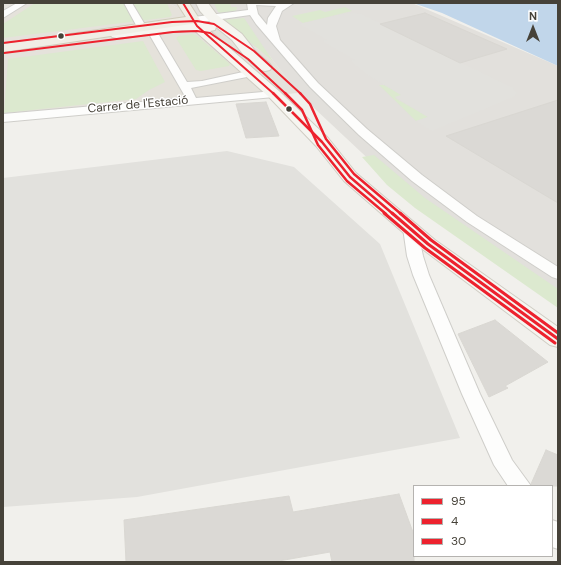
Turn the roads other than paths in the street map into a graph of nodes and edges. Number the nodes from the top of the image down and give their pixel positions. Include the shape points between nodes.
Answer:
1 (23, 3) edge
2 (128, 3) edge
3 (183, 3) edge
4 (202, 3) edge
5 (259, 3) edge
6 (290, 3) edge
7 (252, 8) edge
8 (3, 15) edge
9 (213, 18) junction
10 (139, 23) dead end
11 (195, 23) junction
12 (164, 28) junction
13 (99, 35) junction
14 (276, 42) junction
15 (3, 48) edge
16 (251, 55) junction
17 (252, 73) junction
18 (184, 86) junction
19 (274, 94) junction
20 (192, 100) junction
21 (3, 118) edge
22 (322, 142) junction
23 (410, 228) junction
24 (558, 274) edge
25 (558, 339) edge
26 (519, 485) edge

1 - 8 street
2 - 10 street
3 - 11 main road
4 - 9 main road
5 - 6 street
6 - 14 street via 278,9 273,18 271,26
7 - 9 street
7 - 14 street via 259,22
9 - 11 street
9 - 16 main road via 237,37
11 - 12 main road
11 - 13 main road via 134,28
11 - 16 main road via 212,28
11 - 17 main road
12 - 13 main road
12 - 18 street via 154,34
13 - 15 main road
14 - 24 street via 335,106 388,154 472,219
16 - 22 main road via 306,107
17 - 18 street, Carrer de l'Estació
17 - 19 main road
18 - 20 street
19 - 20 street, Carrer de l'Estació
19 - 22 main road
20 - 21 street, Carrer de l'Estació
22 - 23 main road via 350,177
23 - 25 main road
23 - 26 street via 421,276 438,317 504,465

